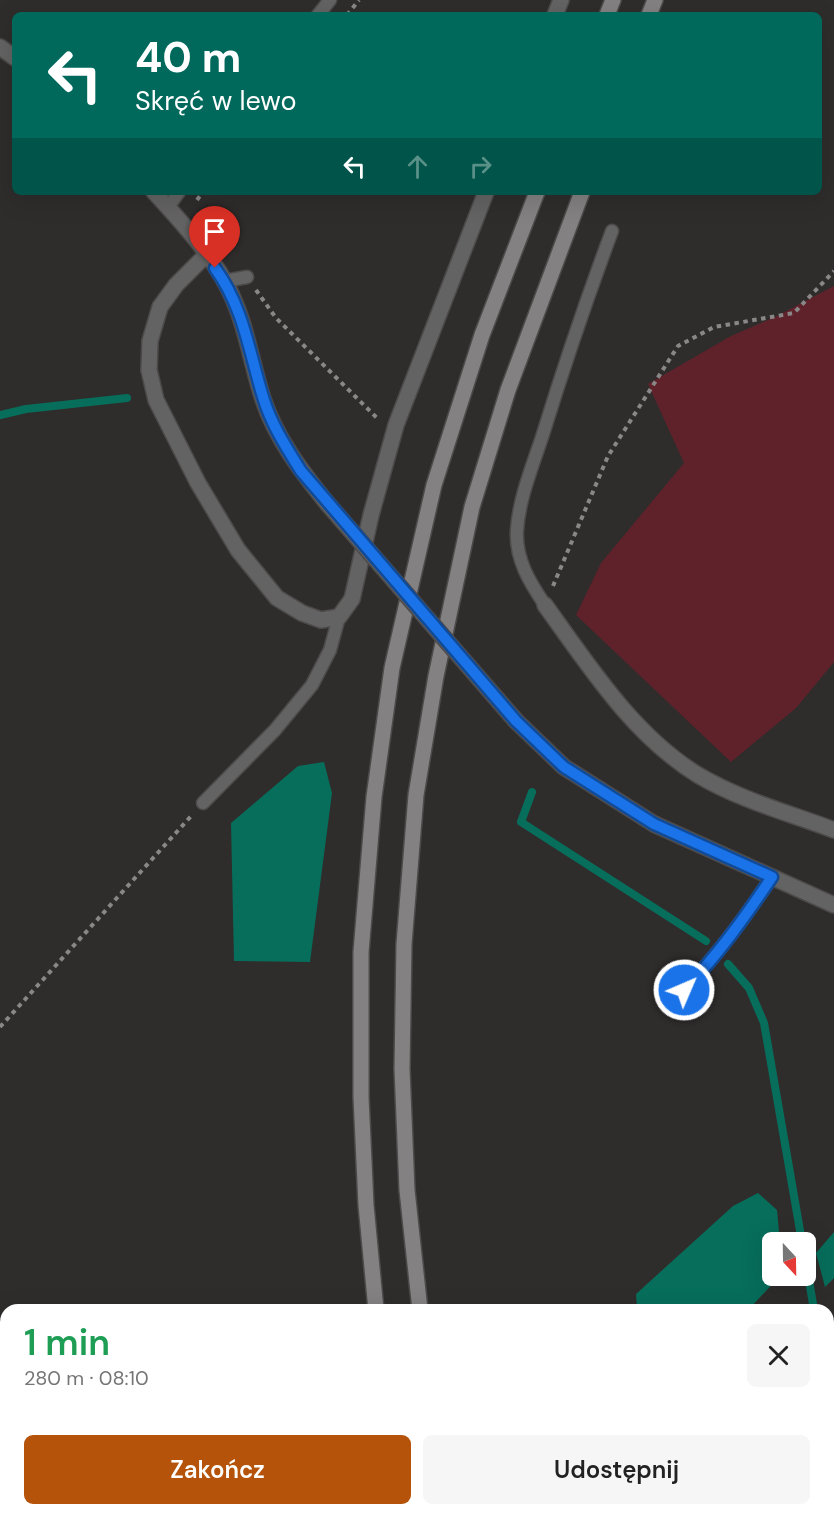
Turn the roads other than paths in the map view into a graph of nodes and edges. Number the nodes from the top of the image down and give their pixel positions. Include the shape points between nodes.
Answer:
1 (330, 0) edge
2 (320, 12) edge
3 (0, 46) edge
4 (12, 56) edge
5 (157, 195) edge
6 (177, 195) edge
7 (485, 195) edge
8 (536, 195) edge
9 (581, 195) edge
10 (168, 207) junction
11 (612, 231) dead end
12 (206, 255) junction
13 (247, 277) road end
14 (225, 281) junction
15 (545, 605) joint
16 (339, 617) junction
17 (203, 803) road end
18 (834, 831) edge
19 (772, 877) junction
20 (834, 905) edge
21 (684, 990) dead end
22 (375, 1304) edge
23 (419, 1304) edge

1 - 2 lane
3 - 4 street
5 - 10 street
6 - 10 lane
7 - 16 street via 396,425 352,599
8 - 22 main road via 482,335 434,485 390,679 374,797 361,952 361,1097
9 - 23 main road via 508,390 472,507 436,676 416,795 404,944 402,1069 407,1190
10 - 12 street
11 - 15 lane via 523,495 516,531 528,580
12 - 14 street
12 - 16 street via 160,308 150,341 149,370 156,400 238,550 277,598 321,620
13 - 14 lane
14 - 19 street, bridge via 246,329 263,399 280,438 301,471 516,721 564,767 654,824
15 - 18 street via 621,706 670,756 727,790
16 - 17 lane via 330,650 312,685 275,730
19 - 20 street
19 - 21 lane via 707,966

